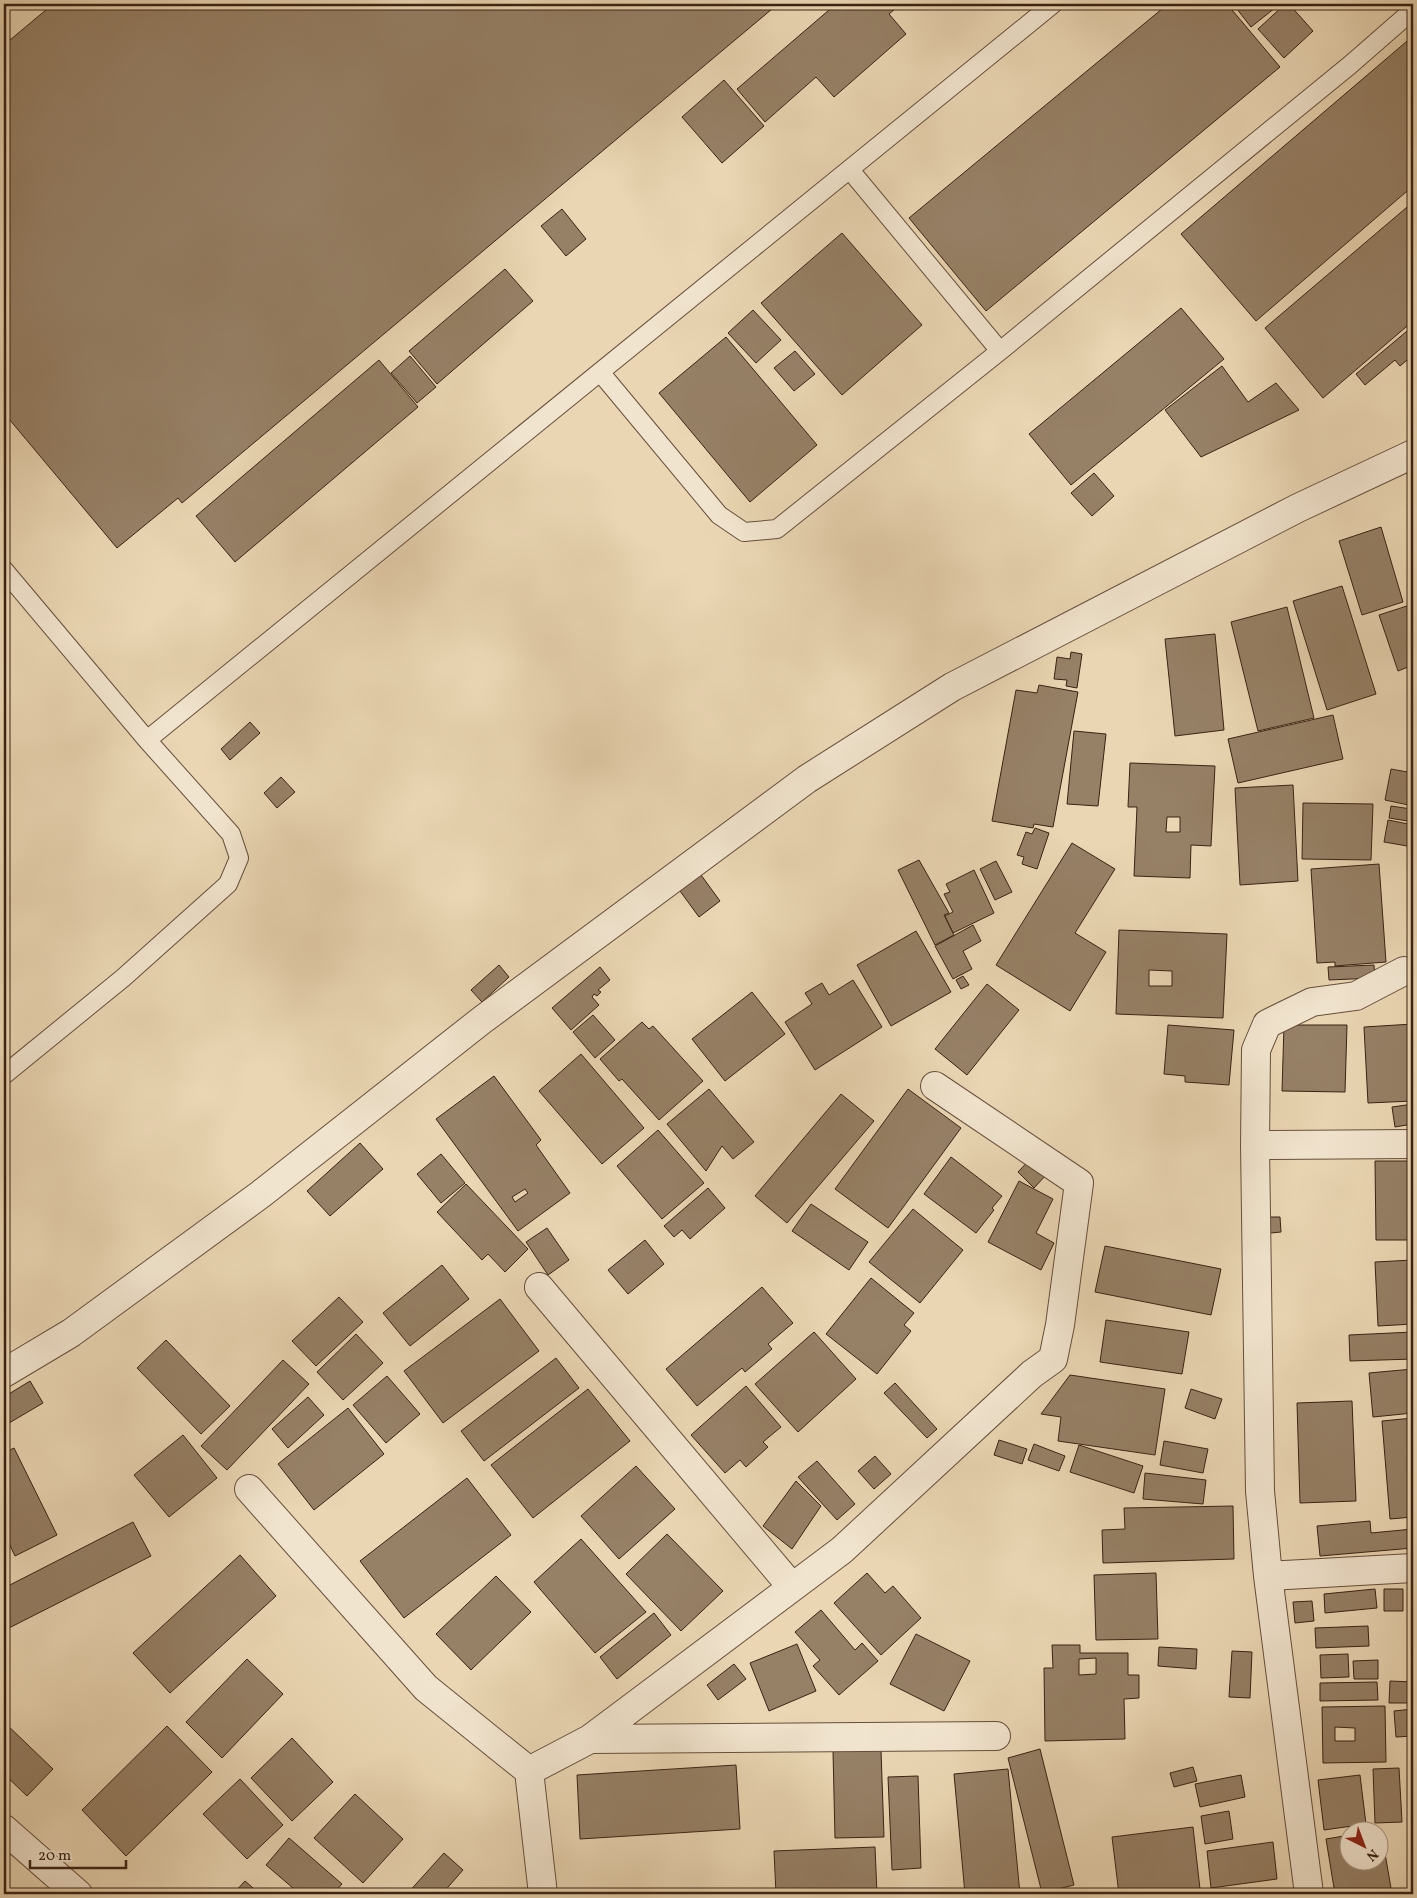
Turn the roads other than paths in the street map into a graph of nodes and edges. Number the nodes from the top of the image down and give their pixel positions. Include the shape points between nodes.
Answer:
1 (1053, 4) edge
2 (1413, 10) edge
3 (850, 170) junction
4 (1000, 352) junction
5 (600, 372) junction
6 (1413, 454) edge
7 (4, 570) edge
8 (147, 740) junction
9 (1404, 972) dead end
10 (4, 1075) edge
11 (935, 1086) dead end
12 (1413, 1144) edge
13 (1255, 1145) junction
14 (539, 1287) dead end
15 (4, 1373) edge
16 (249, 1490) dead end
17 (1413, 1568) edge
18 (1268, 1576) junction
19 (792, 1587) junction
20 (996, 1736) dead end
21 (590, 1739) junction
22 (529, 1771) junction
23 (4, 1829) edge
24 (78, 1894) edge
25 (543, 1894) edge
26 (1309, 1894) edge

1 - 3 lane
2 - 4 lane
3 - 4 lane
3 - 5 lane
4 - 5 lane via 777,529 744,532 719,515
5 - 8 lane
6 - 15 street via 1298,508 952,687 807,779 482,1020 261,1194 71,1332
7 - 8 lane
8 - 10 lane via 231,834 239,858 228,884 123,978
9 - 13 street via 1356,996 1312,1002 1267,1024 1256,1050
11 - 19 street via 1079,1183 1060,1325 1052,1359 842,1550
12 - 13 street
13 - 18 street via 1260,1492
14 - 19 street
16 - 22 street via 426,1688
17 - 18 street
18 - 26 street
19 - 21 street
20 - 21 street
21 - 22 street
22 - 25 street
23 - 24 street

